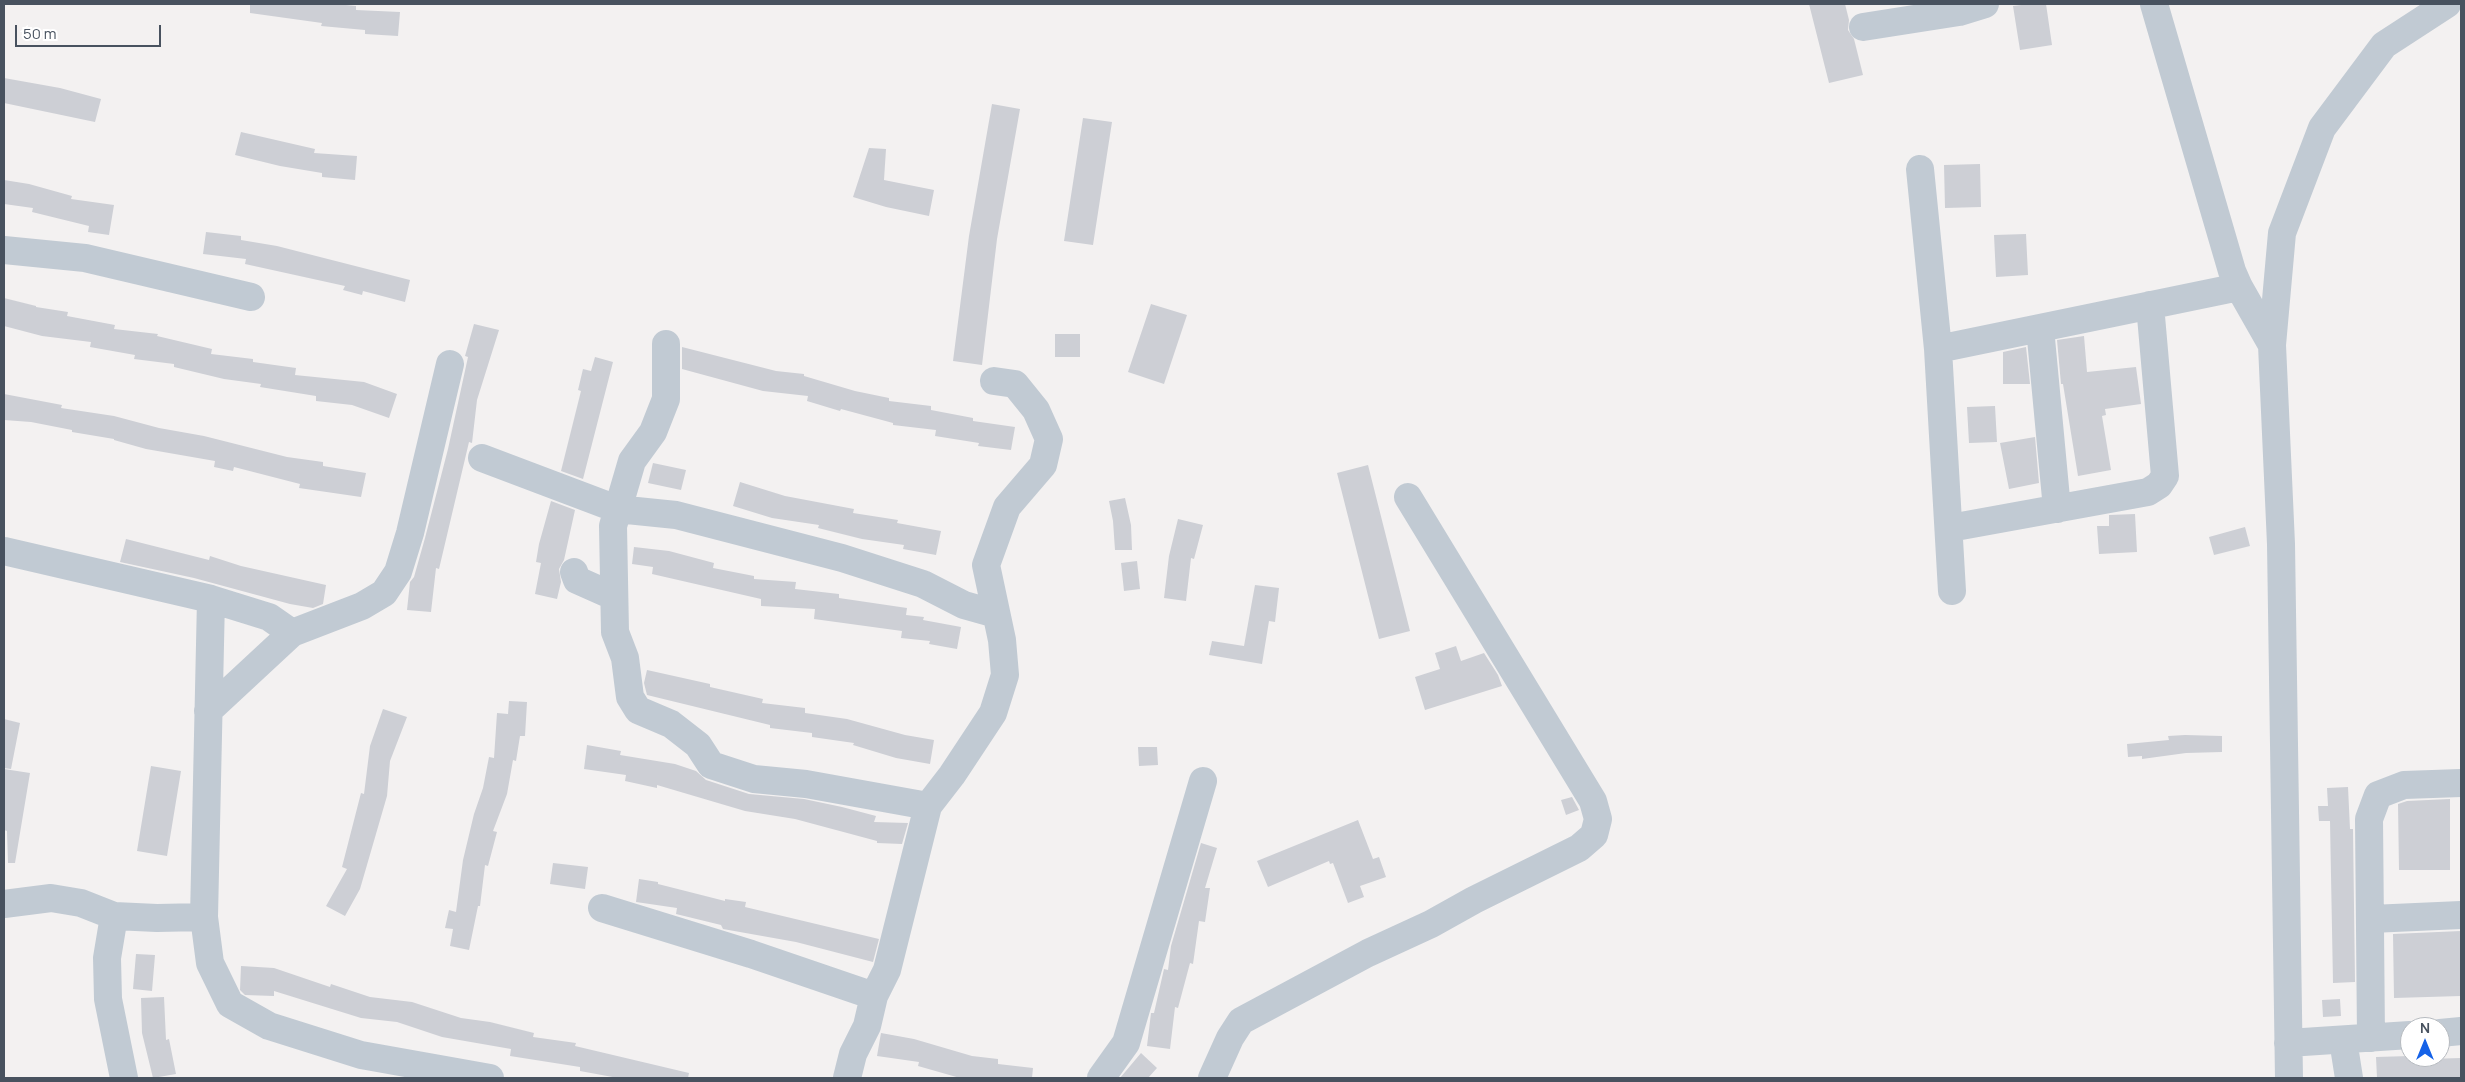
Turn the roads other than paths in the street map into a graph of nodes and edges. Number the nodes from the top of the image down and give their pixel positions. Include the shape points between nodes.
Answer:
1 (1985, 4) edge
2 (2154, 4) edge
3 (2448, 4) edge
4 (1863, 27) dead end
5 (1920, 169) dead end
6 (4, 250) edge
7 (2235, 279) junction
8 (251, 297) dead end
9 (2150, 305) junction
10 (2040, 328) junction
11 (1937, 341) junction
12 (666, 344) dead end
13 (2272, 344) junction
14 (450, 364) dead end
15 (994, 381) dead end
16 (482, 458) dead end
17 (1408, 497) dead end
18 (2057, 508) junction
19 (617, 509) junction
20 (1950, 528) junction
21 (4, 551) edge
22 (574, 572) dead end
23 (1952, 591) dead end
24 (613, 596) junction
25 (211, 599) junction
26 (996, 614) junction
27 (292, 633) junction
28 (208, 711) junction
29 (1204, 781) dead end
30 (2461, 783) edge
31 (928, 806) junction
32 (4, 904) edge
33 (602, 908) dead end
34 (2461, 915) edge
35 (114, 916) junction
36 (204, 916) junction
37 (2371, 919) junction
38 (874, 996) junction
39 (2400, 1036) edge
40 (2371, 1038) junction
41 (2343, 1040) junction
42 (2288, 1043) junction
43 (124, 1078) edge
44 (490, 1078) edge
45 (847, 1078) edge
46 (1101, 1078) edge
47 (1212, 1078) edge
48 (2289, 1078) edge
49 (2349, 1078) edge

1 - 4 street via 1959,12
2 - 7 street
3 - 13 street via 2384,45 2322,128 2282,232
5 - 11 street
6 - 8 street via 85,258
7 - 9 street
7 - 11 street
7 - 13 street
9 - 10 street
9 - 18 street via 2164,476 2159,485 2148,492
10 - 11 street
10 - 18 street
11 - 20 street
12 - 19 street via 666,399 653,432 632,461
13 - 42 street via 2281,574
14 - 27 street via 398,572 384,593 362,606
15 - 26 street via 1015,384 1036,410 1049,439 1043,465 1008,507 986,565
16 - 19 street
17 - 47 street via 1593,801 1598,819 1594,835 1579,848 1368,953 1241,1021
18 - 20 street
19 - 24 street via 613,526
19 - 26 street via 676,515 842,558 923,584 964,605
20 - 23 street
21 - 25 street
22 - 24 street via 577,580
24 - 31 street via 616,632 625,658 630,697 638,710 671,724 698,745 711,765 754,779 806,784
25 - 27 street via 269,617
25 - 28 street
26 - 31 street via 1005,675 993,713
27 - 28 street
28 - 36 street
29 - 46 street via 1126,1043
30 - 37 street via 2404,785 2378,796 2369,819
31 - 38 street via 886,970
32 - 35 street via 50,898 81,903
33 - 38 street
34 - 37 street
35 - 36 street
35 - 43 street via 107,958 108,999
36 - 44 street via 210,963 230,1004 269,1026 361,1055
37 - 40 street
38 - 45 street via 867,1026
39 - 40 street
40 - 41 street
41 - 42 street
41 - 49 street
42 - 48 street

